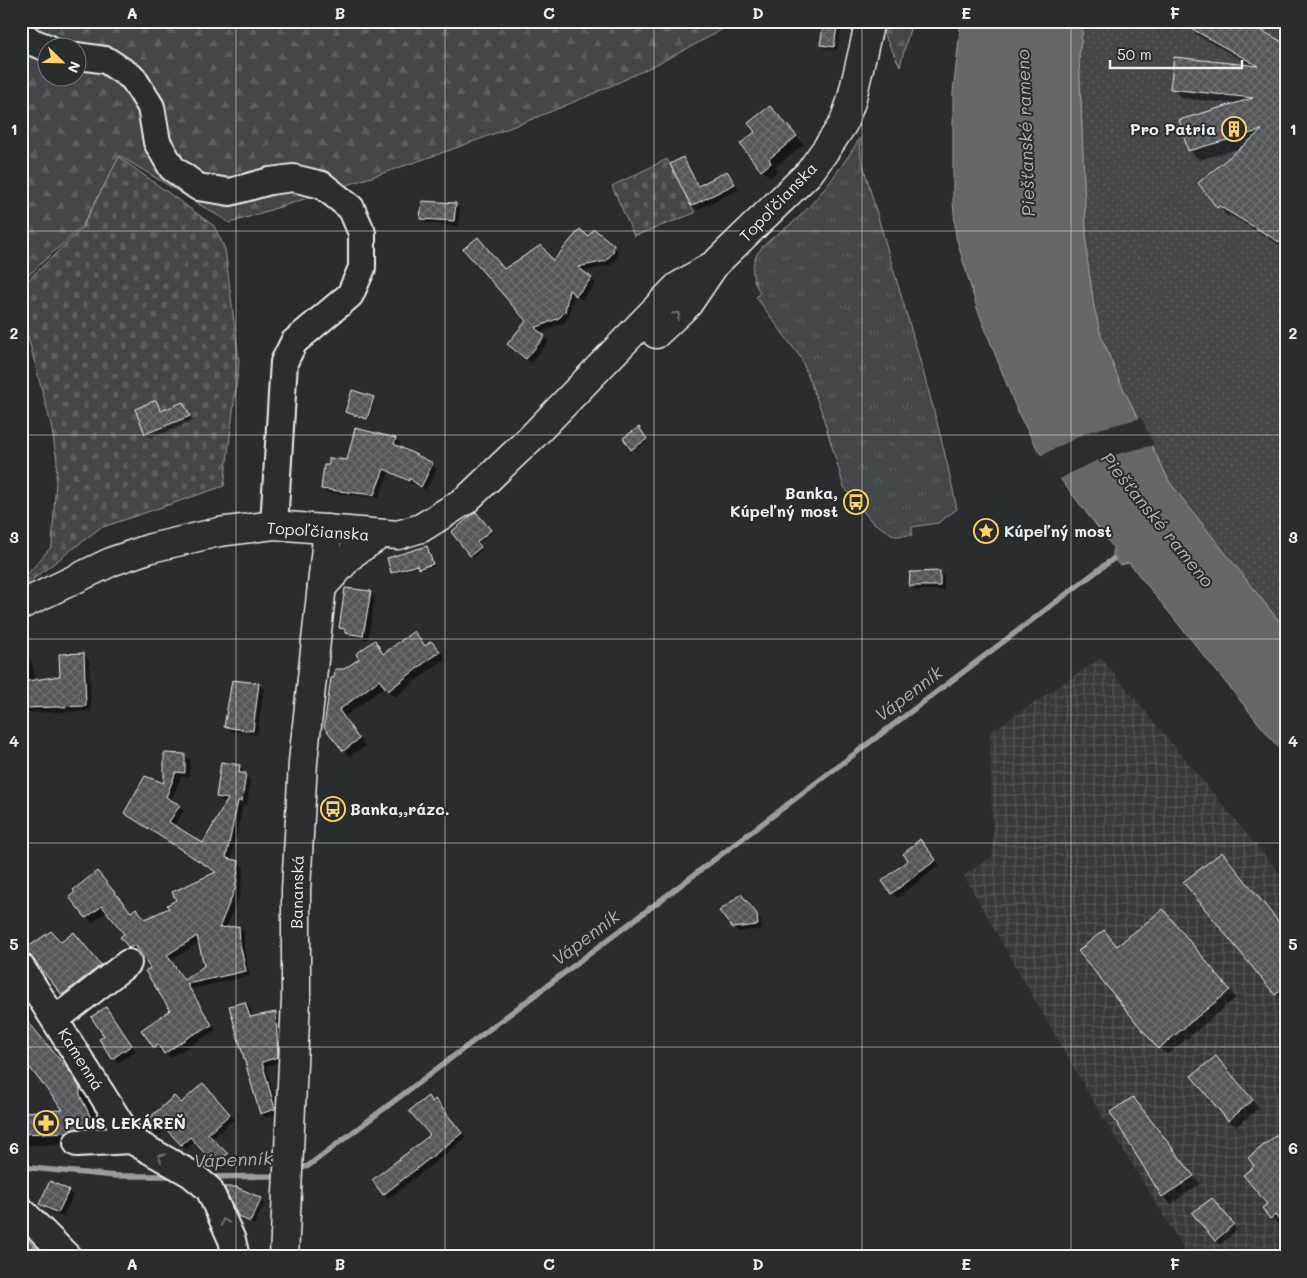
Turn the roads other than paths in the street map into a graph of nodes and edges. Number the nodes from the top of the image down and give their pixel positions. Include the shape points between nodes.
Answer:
1 (870, 21) edge
2 (21, 33) edge
3 (38, 44) edge
4 (88, 57) edge
5 (274, 525) junction
6 (328, 529) junction
7 (380, 535) junction
8 (322, 587) junction
9 (21, 605) edge
10 (128, 963) dead end
11 (21, 967) edge
12 (56, 1018) junction
13 (131, 1140) junction
14 (77, 1143) dead end
15 (21, 1210) edge
16 (68, 1257) edge
17 (236, 1257) edge
18 (284, 1257) edge

1 - 7 main road, Topoľčianska via 851,102 843,124 829,146 809,173 715,264 682,310 591,395 533,436 466,500 421,528 398,535
2 - 3 street
4 - 5 street via 106,60 133,78 150,106 157,142 172,168 198,187 230,192 293,178 322,185 351,208 362,233 362,268 350,295 294,342 284,362
5 - 6 main road, Topoľčianska
5 - 9 main road, Topoľčianska via 219,532 151,548 113,561
6 - 7 main road, Topoľčianska
6 - 8 main road, Bananská
7 - 8 main road via 353,553
8 - 18 main road, Bananská via 301,790 296,890 296,999
10 - 12 street
11 - 12 street, Kamenná
12 - 13 street, Kamenná
13 - 14 street
17 -> 13 street, Kamenná via 232,1240 200,1182
15 - 16 street

